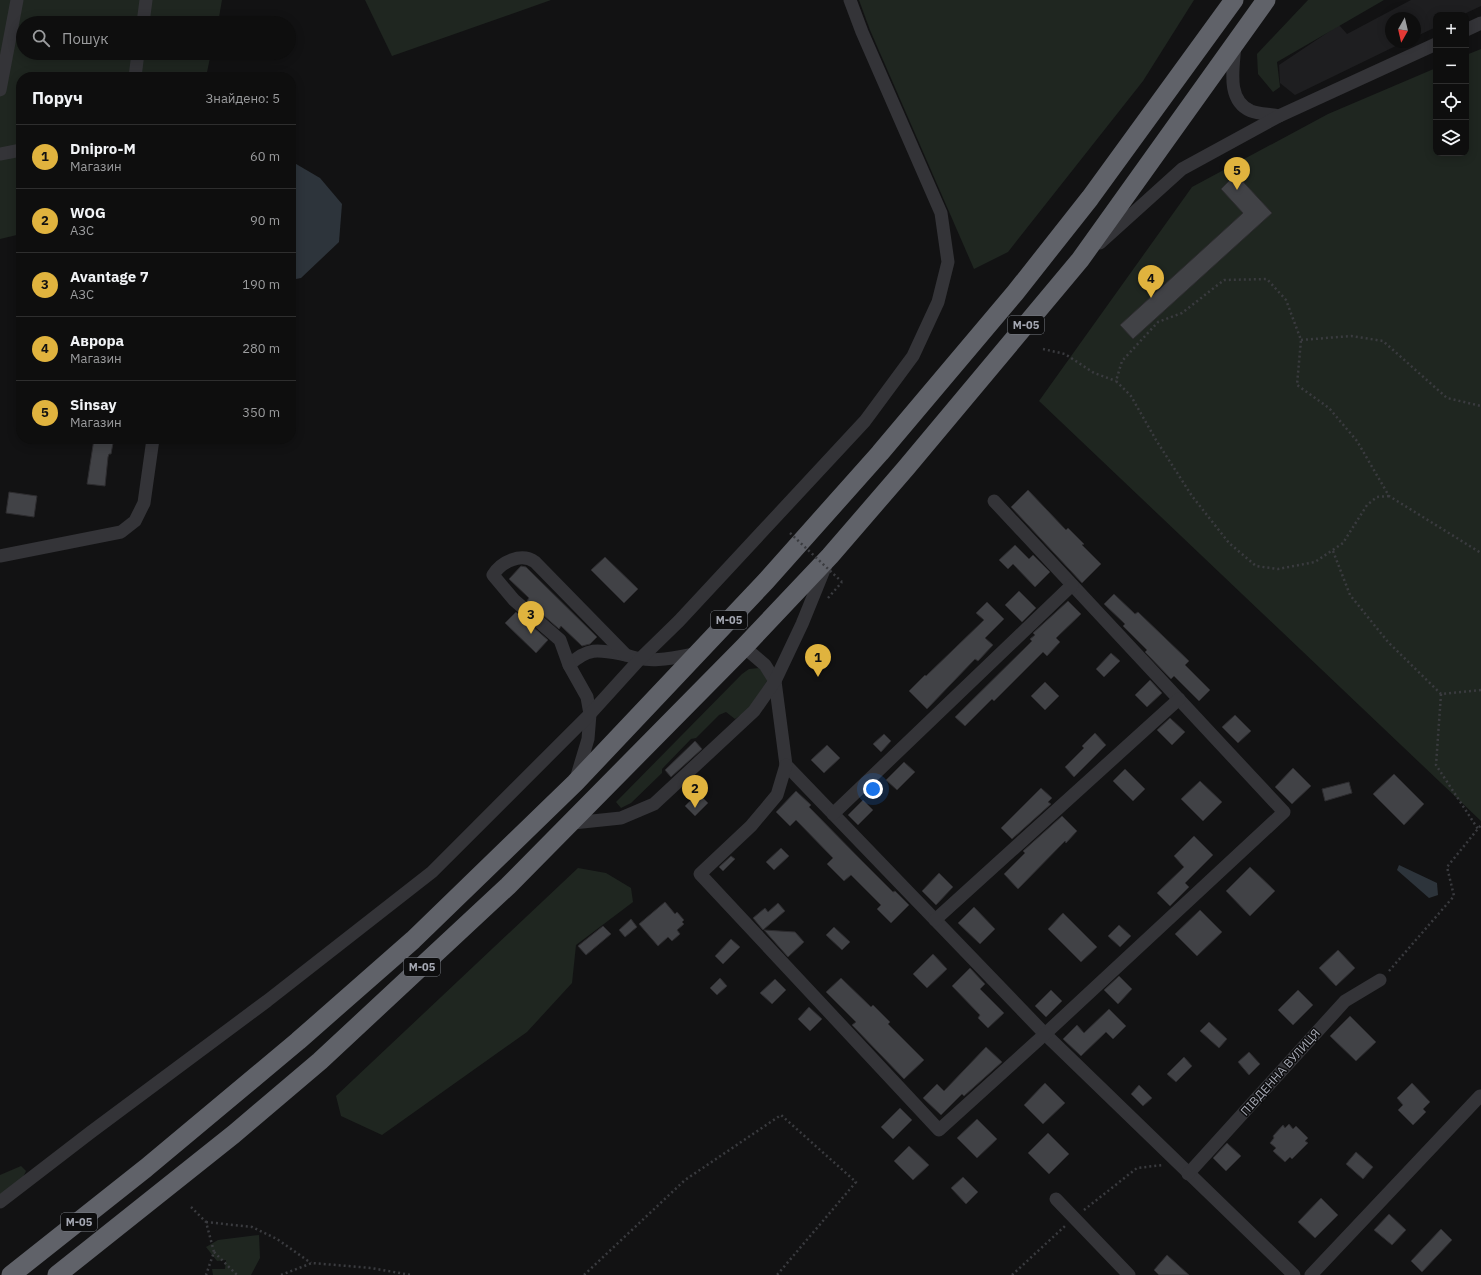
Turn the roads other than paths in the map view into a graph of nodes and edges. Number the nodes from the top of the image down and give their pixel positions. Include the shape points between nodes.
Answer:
1 (17, 0) edge
2 (146, 0) edge
3 (850, 0) edge
4 (1234, 0) edge
5 (1266, 0) edge
6 (144, 16) edge
7 (1481, 23) edge
8 (1469, 29) edge
9 (1235, 43) junction
10 (1433, 45) edge
11 (137, 60) edge
12 (136, 72) edge
13 (0, 90) edge
14 (1278, 116) junction
15 (16, 151) edge
16 (0, 154) edge
17 (1080, 260) junction
18 (152, 444) edge
19 (994, 501) dead end
20 (0, 556) edge
21 (830, 556) junction
22 (1072, 584) junction
23 (744, 648) junction
24 (698, 653) junction
25 (626, 655) junction
26 (639, 660) junction
27 (569, 665) junction
28 (775, 681) junction
29 (1179, 699) junction
30 (590, 714) junction
31 (786, 765) junction
32 (575, 783) junction
33 (833, 814) junction
34 (573, 822) junction
35 (935, 920) junction
36 (1380, 980) road end
37 (1045, 1034) junction
38 (1480, 1096) dead end
39 (1188, 1174) junction
40 (1056, 1199) dead end
41 (0, 1202) edge
42 (12, 1275) edge
43 (57, 1275) edge
44 (1129, 1275) edge
45 (1294, 1275) edge
46 (1310, 1275) edge

1 - 13 street
2 - 6 street
3 - 26 street via 941,214 948,262 938,302 913,356 865,422 679,621
4 - 24 highway, М-05 via 1090,198 1015,293 880,453
5 - 9 highway, М-05
7 - 8 street
9 - 14 street via 1233,88 1238,100 1250,111
9 - 17 highway, М-05
10 - 14 street
11 - 12 street
14 - 17 street via 1182,168
15 - 16 street
17 - 21 highway, М-05
18 - 20 street via 144,503 135,521 121,532
19 - 22 street
21 - 23 highway, М-05
21 - 28 street
22 - 29 street
22 - 33 street
23 - 28 street via 766,665
23 - 34 highway, М-05
24 - 26 street via 662,660
24 - 32 highway, М-05
25 - 26 street
25 - 27 street via 589,651 580,654
25 - 27 street via 535,562 529,558 512,560 499,566 493,575 502,587 560,640
26 - 30 street
27 - 30 street via 587,697
28 - 31 street
28 - 34 street via 754,711 654,804 621,818
29 - 35 street
29 - 37 street via 1284,812
30 - 32 street via 588,739
30 - 41 street via 432,872 268,1001
31 - 33 street
31 - 37 street via 777,795 751,826 700,874 939,1130
32 - 42 highway, М-05 via 413,940 304,1036 146,1168
33 - 35 street
34 - 43 highway, М-05 via 431,959 320,1060 234,1134
35 - 37 street
36 - 39 street, ПІВДЕННА ВУЛИЦЯ via 1345,1001
37 - 39 street
38 - 46 street
39 - 45 street
40 - 44 street

